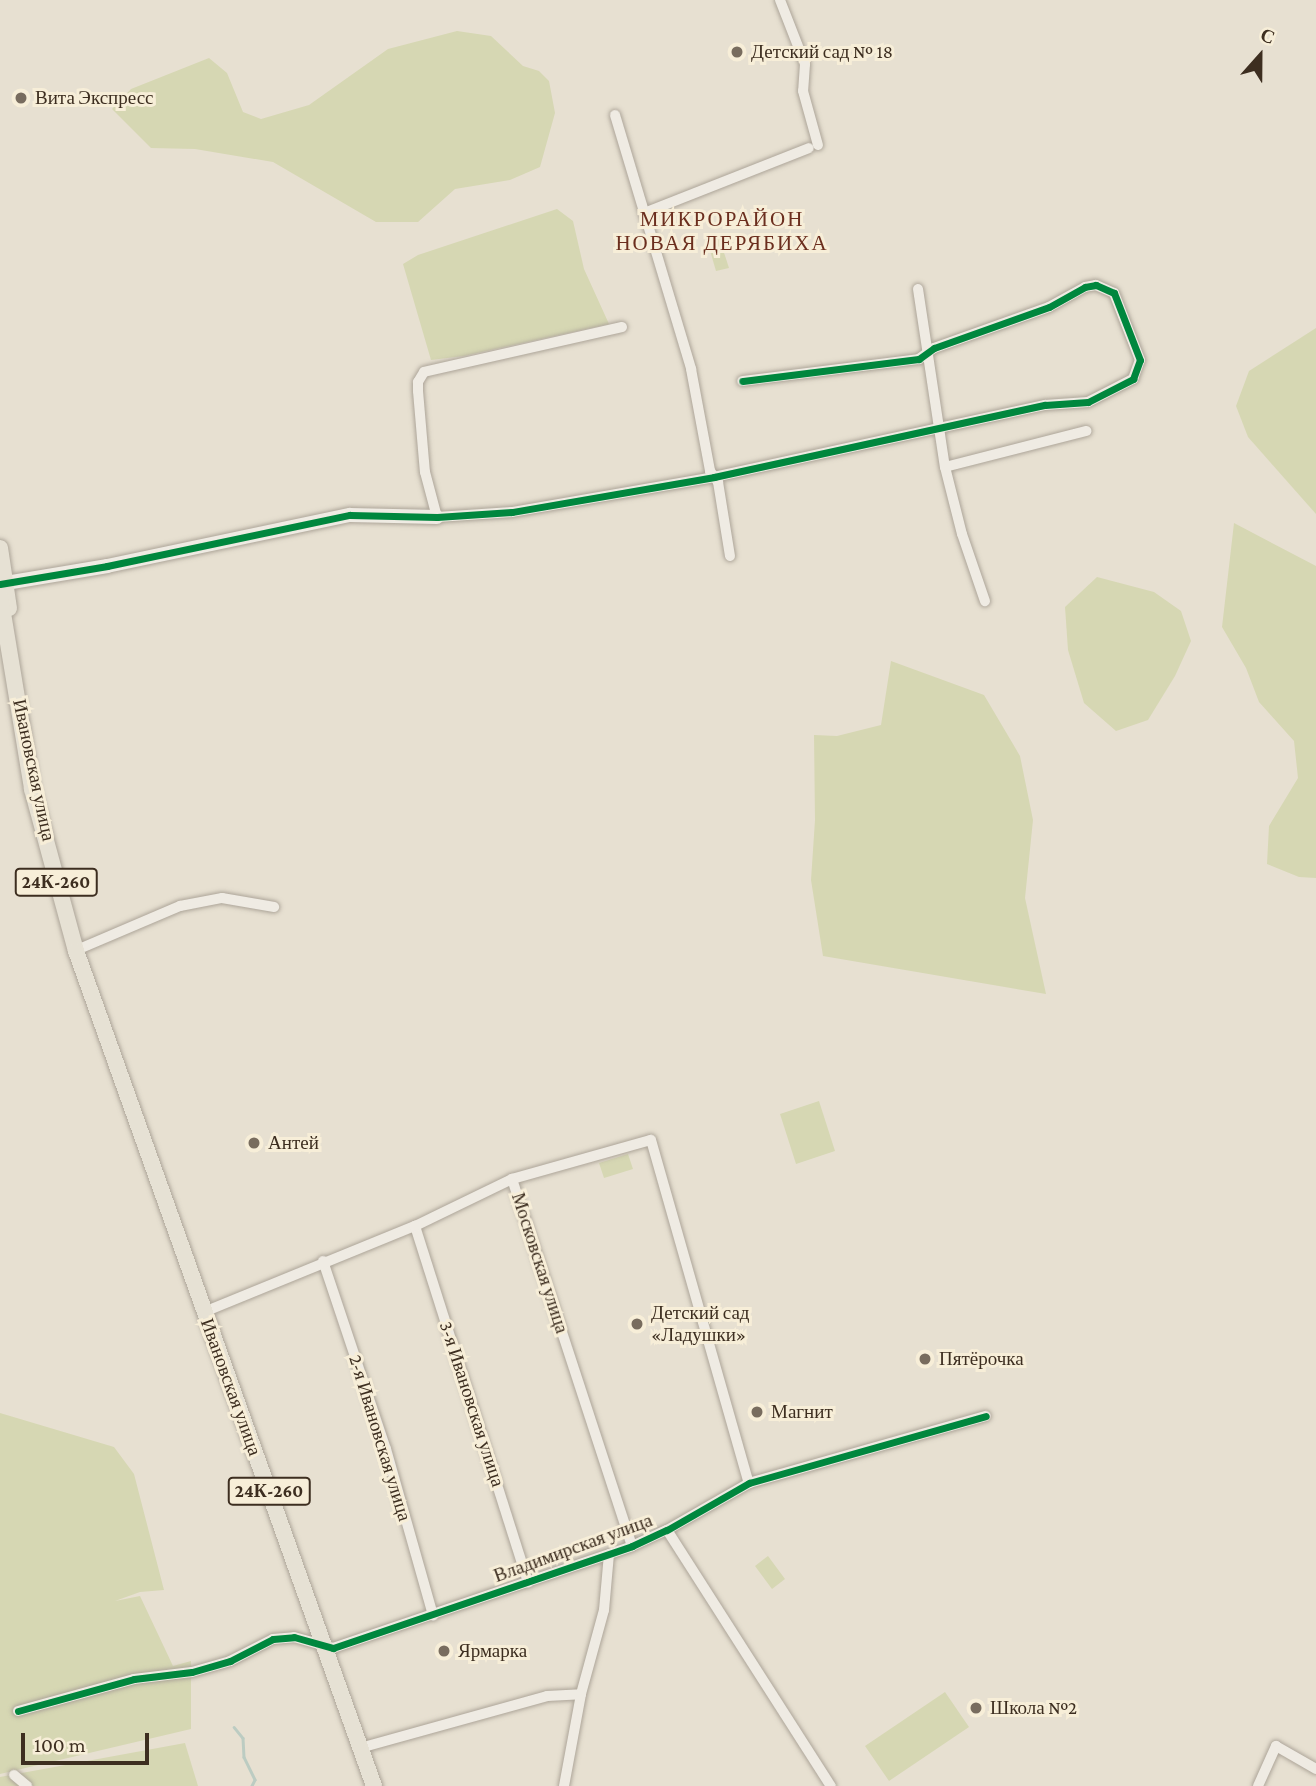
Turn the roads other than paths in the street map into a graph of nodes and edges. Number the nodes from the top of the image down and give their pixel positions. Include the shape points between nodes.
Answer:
1 (780, 0) edge
2 (615, 115) dead end
3 (644, 212) junction
4 (918, 289) dead end
5 (622, 327) dead end
6 (926, 355) junction
7 (742, 381) dead end
8 (937, 429) junction
9 (1086, 431) dead end
10 (945, 467) junction
11 (714, 477) junction
12 (437, 517) junction
13 (0, 548) edge
14 (730, 556) dead end
15 (2, 587) edge
16 (985, 601) dead end
17 (274, 908) dead end
18 (79, 949) junction
19 (90, 987) junction
20 (512, 1179) junction
21 (415, 1226) junction
22 (323, 1261) junction
23 (204, 1312) junction
24 (986, 1416) dead end
25 (749, 1483) junction
26 (667, 1530) junction
27 (632, 1546) junction
28 (609, 1554) junction
29 (528, 1582) junction
30 (433, 1615) junction
31 (325, 1648) junction
32 (581, 1694) junction
33 (18, 1711) dead end
34 (360, 1748) junction
35 (1316, 1769) edge
36 (14, 1776) dead end
37 (27, 1786) edge
38 (374, 1786) edge
39 (564, 1786) edge
40 (831, 1786) edge
41 (1258, 1786) edge

1 - 3 street via 804,64 803,91 814,146
2 - 3 street
3 - 11 street via 691,369
4 - 6 street
5 - 12 street via 424,372 418,391 425,472
6 - 7 street
6 - 8 street
6 - 8 street via 1096,285 1114,293 1140,360 1133,379 1088,402 1045,405
8 - 10 street
8 - 11 street
9 - 10 street
10 - 16 street
11 - 12 street via 512,512
11 - 14 street
12 - 15 street via 350,515
13 - 15 main road, Ивановская улица / 24К-260
15 - 18 main road, Ивановская улица / 24К-260 via 32,773
15 - 19 main road, Ивановская улица / 24К-260 via 37,812
17 - 18 street via 222,898 180,906
18 - 19 main road, Ивановская улица / 24К-260
19 - 23 main road, Ивановская улица / 24К-260
20 - 21 street, Московская улица
20 - 25 street via 651,1140
20 - 27 street, Московская улица
21 - 22 street, Московская улица
21 - 29 street, 3-я Ивановская улица
22 - 23 street, Московская улица
22 - 30 street, 2-я Ивановская улица via 386,1449
23 - 31 main road, Ивановская улица / 24К-260
24 - 25 street, Владимирская улица
25 - 26 street, Владимирская улица
26 - 27 street, Владимирская улица
26 - 40 street, Владимирская улица
27 - 28 street, Владимирская улица
28 - 29 street, Владимирская улица
28 - 32 street via 604,1610
29 - 30 street, Владимирская улица
30 - 31 street, Владимирская улица
31 - 33 street via 294,1637 273,1639 230,1661 192,1672 134,1679
31 - 34 main road, Ивановская улица / 24К-260
32 - 34 street via 547,1696
32 - 39 street
34 - 38 main road, Ивановская улица / 24К-260
35 - 41 street via 1276,1746
36 - 37 street

